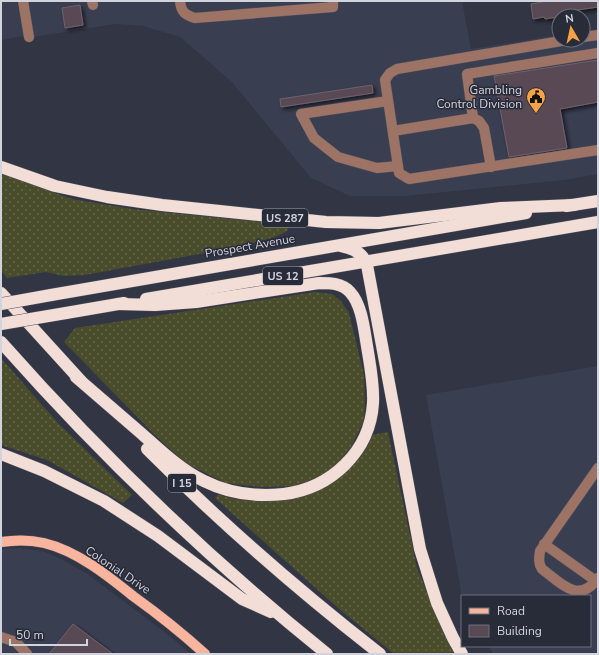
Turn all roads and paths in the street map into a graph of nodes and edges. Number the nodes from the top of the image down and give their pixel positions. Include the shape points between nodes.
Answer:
1 (23, 1) edge
2 (180, 1) edge
3 (333, 1) edge
4 (29, 37) dead end
5 (551, 43) edge
6 (598, 53) edge
7 (388, 101) junction
8 (473, 118) junction
9 (392, 131) junction
10 (598, 150) edge
11 (398, 166) junction
12 (491, 167) junction
13 (1, 168) edge
14 (598, 201) edge
15 (574, 205) junction
16 (598, 222) edge
17 (332, 246) junction
18 (366, 262) junction
19 (1, 293) edge
20 (1, 304) edge
21 (118, 304) junction
22 (1, 324) edge
23 (1, 342) edge
24 (76, 376) junction
25 (1, 454) edge
26 (598, 468) edge
27 (1, 542) edge
28 (544, 544) junction
29 (597, 580) edge
30 (281, 617) junction
31 (1, 637) edge
32 (27, 654) edge
33 (204, 654) edge
34 (327, 654) edge
35 (380, 654) edge
36 (462, 654) edge

1 - 4 street
2 - 3 street via 186,15 195,18 333,7
5 - 7 street via 397,69 385,80
6 - 8 street via 466,74
7 - 9 street
7 - 11 street via 301,114 314,138 338,157 377,168
8 - 9 street
8 - 12 street via 480,121 484,128
9 - 11 street
10 - 12 street
11 - 12 street via 399,173 409,179
13 - 15 highway, US 287 via 55,186 107,197 326,222 379,223 502,208
14 - 15 highway, Prospect Avenue
15 - 17 highway, Prospect Avenue
16 - 18 highway, US 12
17 - 18 highway via 348,247 360,254
17 - 20 highway, Prospect Avenue, bridge
18 - 21 highway, US 12
18 - 36 highway via 420,548 437,603
19 - 24 highway, I 15
21 - 22 highway, bridge
21 - 24 highway via 196,302 319,283 343,287 352,294 360,312 372,380 372,414 363,440 340,470 325,481 308,488 270,495 230,490 202,480 179,466
23 - 30 highway, I 15 via 62,410 142,490
24 - 35 highway, I 15 via 161,463 238,535
25 - 30 highway via 44,471 104,501 158,536 242,599
26 - 28 street
27 - 33 main road, Colonial Drive via 43,543 94,567 176,628
28 - 29 street
28 - 29 street via 538,558 542,569 571,590 580,591 588,588
30 - 34 highway, I 15
31 - 32 street via 16,642

